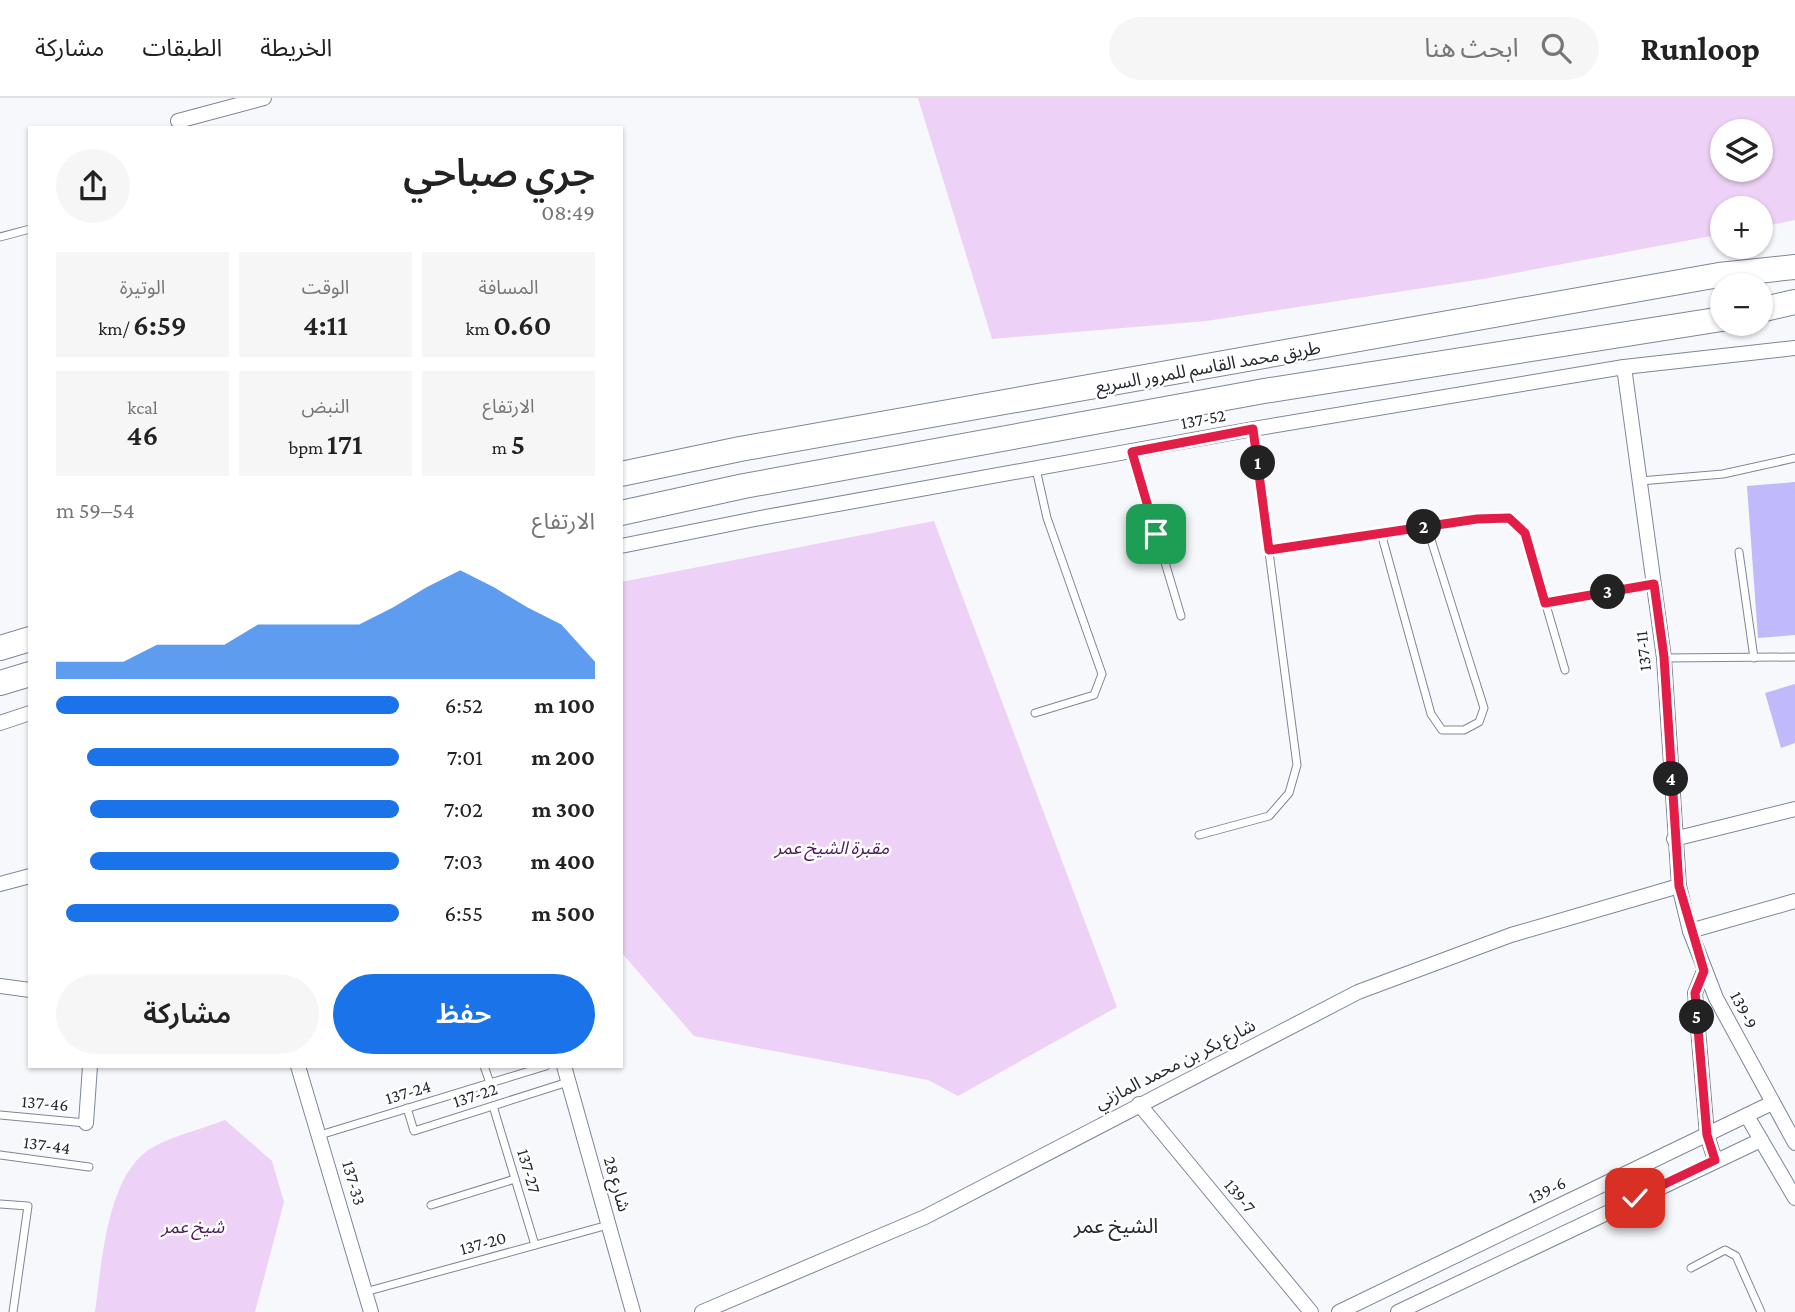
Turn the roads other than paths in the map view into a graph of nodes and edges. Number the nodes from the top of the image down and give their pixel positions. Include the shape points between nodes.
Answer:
1 (264, 98) edge
2 (178, 121) dead end
3 (28, 230) edge
4 (0, 237) edge
5 (1795, 252) edge
6 (1795, 267) edge
7 (1726, 273) edge
8 (1738, 273) edge
9 (1710, 277) edge
10 (1795, 302) edge
11 (1773, 307) edge
12 (1795, 314) edge
13 (1773, 316) edge
14 (1710, 321) edge
15 (1795, 348) edge
16 (1624, 367) junction
17 (1253, 429) junction
18 (1132, 452) junction
19 (1795, 458) edge
20 (1036, 469) junction
21 (623, 474) edge
22 (1640, 481) junction
23 (623, 513) edge
24 (1427, 527) junction
25 (1381, 533) junction
26 (623, 546) edge
27 (1269, 550) junction
28 (1739, 552) dead end
29 (1654, 584) junction
30 (1545, 603) junction
31 (1181, 616) dead end
32 (28, 640) edge
33 (0, 648) edge
34 (1664, 657) junction
35 (1795, 657) edge
36 (1754, 658) junction
37 (1564, 670) dead end
38 (28, 675) edge
39 (0, 683) edge
40 (1035, 713) dead end
41 (28, 714) edge
42 (0, 723) edge
43 (1795, 809) edge
44 (1199, 835) dead end
45 (1674, 839) junction
46 (28, 877) edge
47 (0, 884) edge
48 (1679, 886) junction
49 (1795, 901) edge
50 (1690, 931) junction
51 (1704, 971) junction
52 (0, 987) edge
53 (28, 990) edge
54 (90, 1068) edge
55 (299, 1068) edge
56 (485, 1068) edge
57 (539, 1068) edge
58 (564, 1068) edge
59 (568, 1082) junction
60 (490, 1083) junction
61 (1772, 1103) junction
62 (1139, 1104) junction
63 (493, 1105) junction
64 (407, 1108) junction
65 (0, 1115) edge
66 (1747, 1116) junction
67 (86, 1123) joint
68 (320, 1135) junction
69 (1707, 1135) junction
70 (1761, 1140) junction
71 (1795, 1143) edge
72 (0, 1155) edge
73 (1715, 1160) junction
74 (89, 1167) dead end
75 (515, 1179) junction
76 (1795, 1198) edge
77 (0, 1204) edge
78 (431, 1205) dead end
79 (608, 1225) junction
80 (535, 1245) junction
81 (1691, 1268) dead end
82 (365, 1292) junction
83 (13, 1312) edge
84 (371, 1312) edge
85 (633, 1312) edge
86 (702, 1312) edge
87 (1311, 1312) edge
88 (1339, 1312) edge
89 (1398, 1312) edge
90 (1760, 1312) edge

1 - 2 street
3 - 4 lane
5 - 7 highway
6 - 8 highway, طريق محمد القاسم للمرور السريع
9 - 21 highway, طريق محمد القاسم للمرور السريع
10 - 11 highway
12 - 13 highway
14 - 23 highway, طريق محمد القاسم للمرور السريع via 1264,391 744,486
15 - 16 street, 137-52
16 - 17 street, 137-52
16 - 22 street, 137-11
17 - 18 street, 137-52
17 - 27 lane
18 - 20 street, 137-52
18 - 31 lane
19 - 22 lane via 1723,474
20 - 26 street, 137-52
20 - 40 lane via 1047,519 1102,674 1094,695
22 - 29 street, 137-11
24 - 25 lane
24 - 25 lane via 1484,708 1479,722 1464,730 1442,730 1431,714
24 - 30 lane via 1509,518 1525,533
25 - 27 lane
27 - 44 lane via 1297,765 1289,793 1269,816
28 - 36 lane
29 - 30 lane
29 - 34 street, 137-11
30 - 37 lane
32 - 33 highway
34 - 36 lane
34 - 45 street, 137-11
35 - 36 lane
38 - 39 highway
41 - 42 street
43 - 45 street
45 - 48 street, 137-11
46 - 47 street
48 - 50 street, 137-11
48 - 62 street, شارع بكر بن محمد المازني via 1511,935 1358,992
49 - 50 street
50 - 51 street, 139-9
51 - 61 street, 139-9
51 - 69 street via 1695,993
52 - 53 street
54 - 67 street
55 - 68 street, 137-33
56 - 60 lane
57 - 60 lane, 137-24
58 - 59 street, شارع 28
59 - 63 lane, 137-22
59 - 79 street, شارع 28
60 - 64 lane, 137-24
61 - 66 street, 139-6
61 - 71 street, 139-9
62 - 86 street, شارع بكر بن محمد المازني via 925,1217
62 - 87 street, 139-7
63 - 64 lane, 137-22 via 414,1130
63 - 75 lane, 137-27
64 - 68 lane, 137-24
65 - 67 lane, 137-46
66 - 69 street, 139-6
66 - 70 street
68 - 82 street, 137-33
69 - 73 street
69 - 88 street, 139-6
70 - 73 street
70 - 76 street
72 - 74 lane, 137-44
73 - 89 street
75 - 78 lane
75 - 80 lane, 137-27
77 - 83 lane via 28,1206
79 - 80 lane, 137-20
79 - 85 street, شارع 28
80 - 82 lane, 137-20
81 - 90 lane via 1725,1250 1735,1256
82 - 84 street, 137-33

